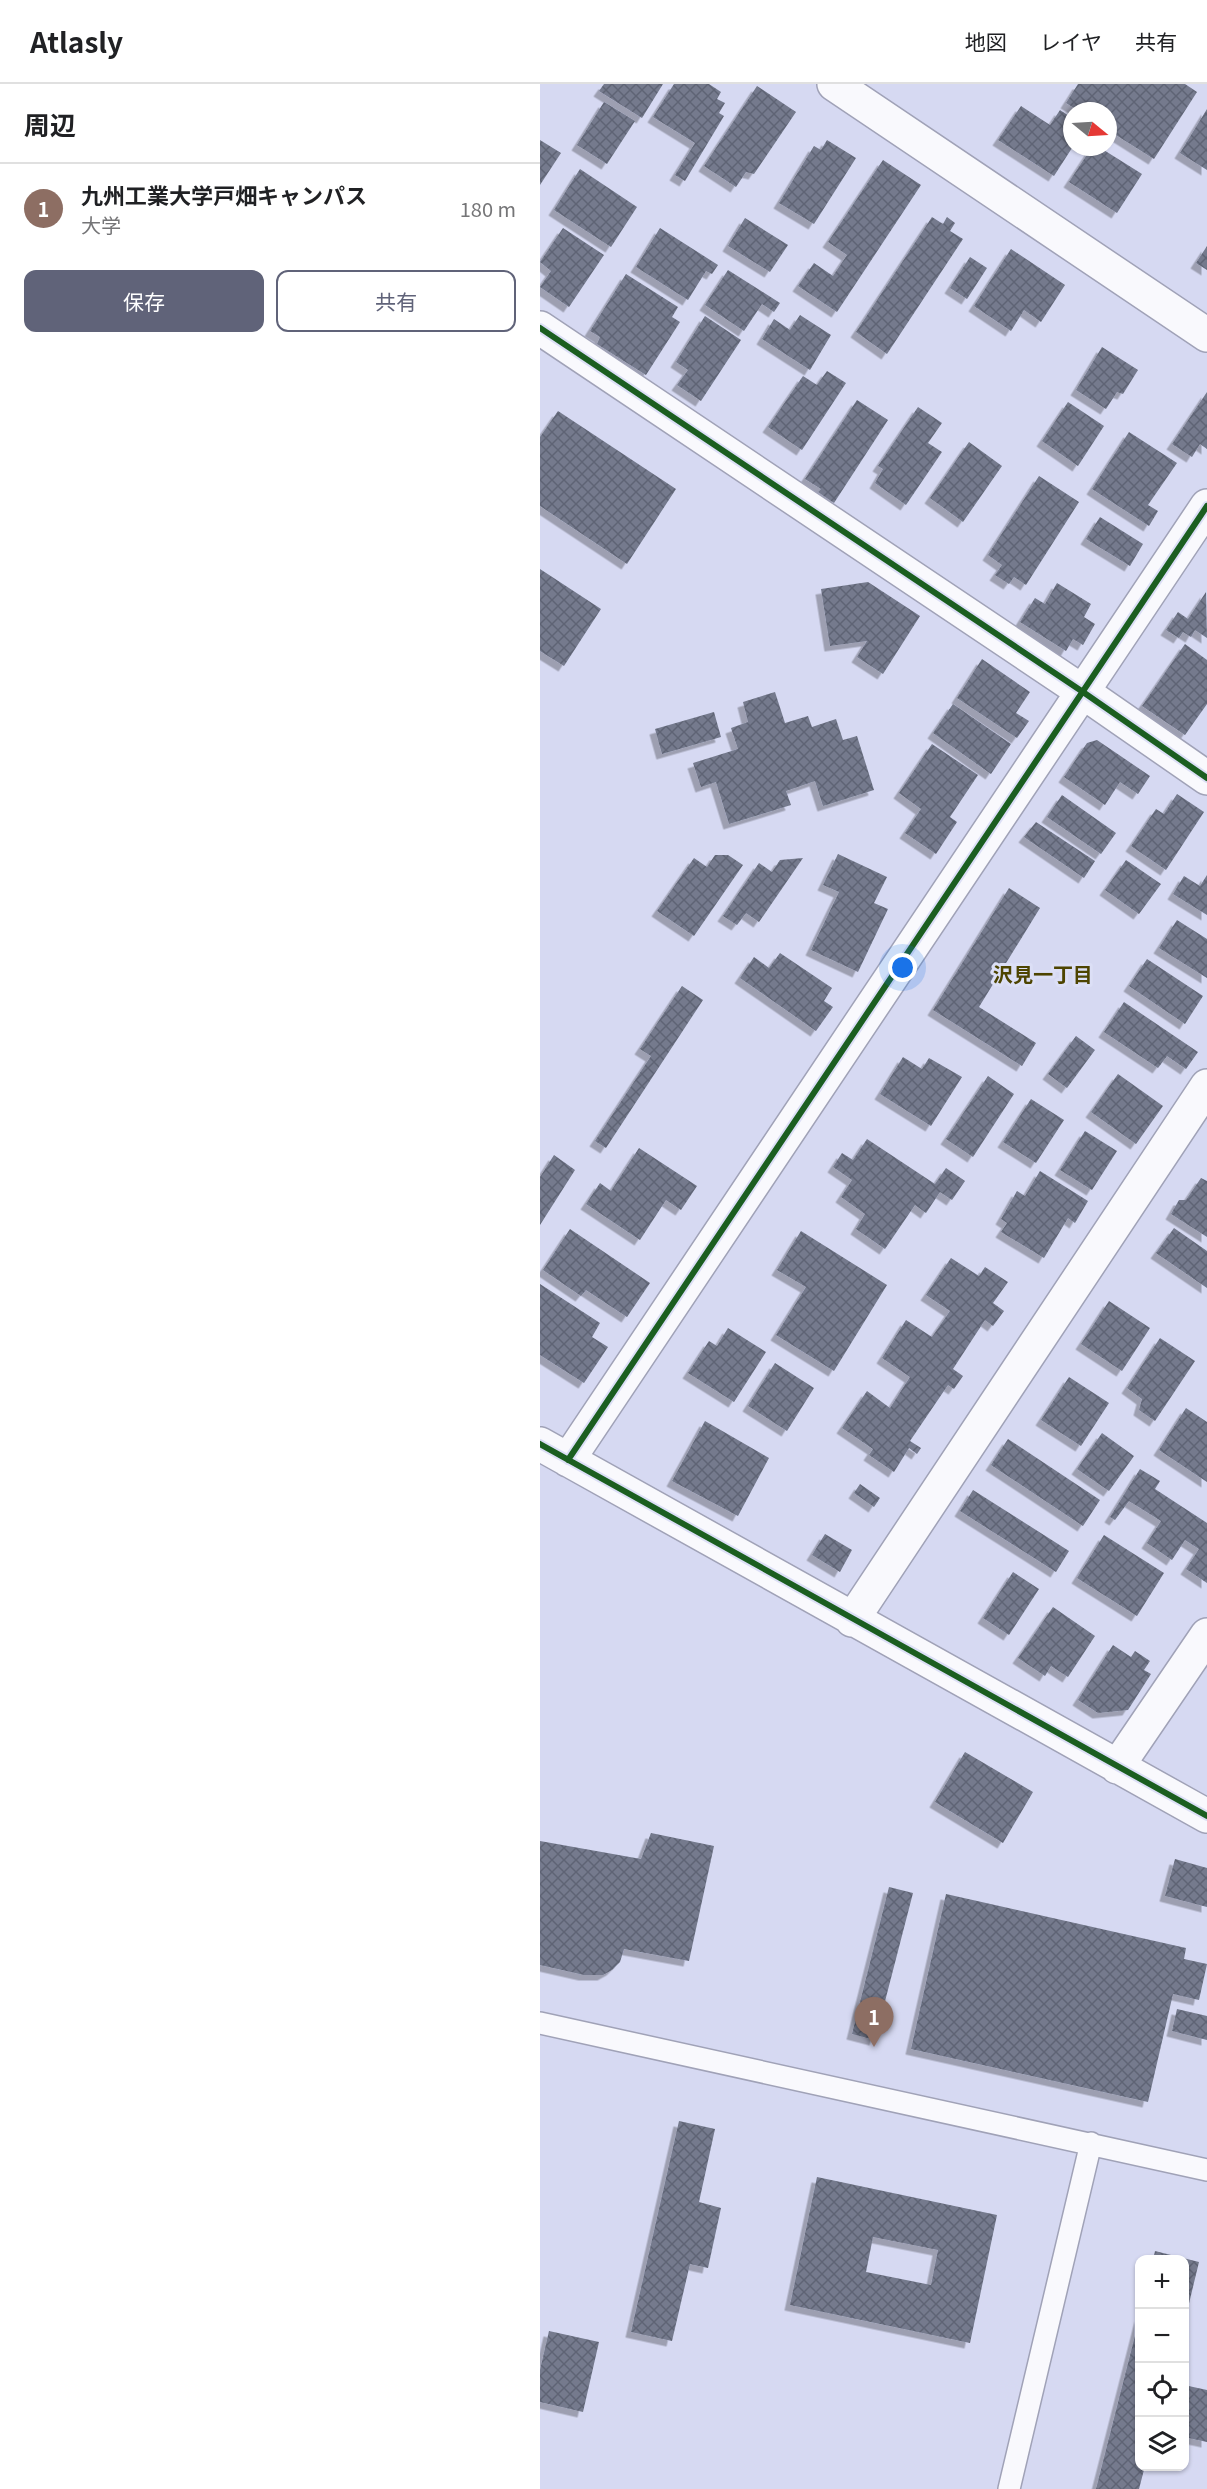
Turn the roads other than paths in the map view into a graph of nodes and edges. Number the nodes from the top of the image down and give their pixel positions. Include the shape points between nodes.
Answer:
1 (834, 84) edge
2 (540, 328) edge
3 (1207, 335) edge
4 (1207, 506) edge
5 (1083, 692) junction
6 (1207, 778) edge
7 (1207, 1086) edge
8 (540, 1444) edge
9 (568, 1460) junction
10 (852, 1620) junction
11 (1207, 1635) edge
12 (1117, 1767) junction
13 (1207, 1816) edge
14 (540, 2023) edge
15 (1091, 2144) junction
16 (1207, 2170) edge
17 (1009, 2489) edge

1 - 3 street
2 - 5 street
4 - 5 street
5 - 6 street
5 - 9 street
7 - 10 street
8 - 9 street
9 - 10 street
10 - 12 street
11 - 12 street
12 - 13 street
14 - 15 lane
15 - 16 lane
15 - 17 lane

